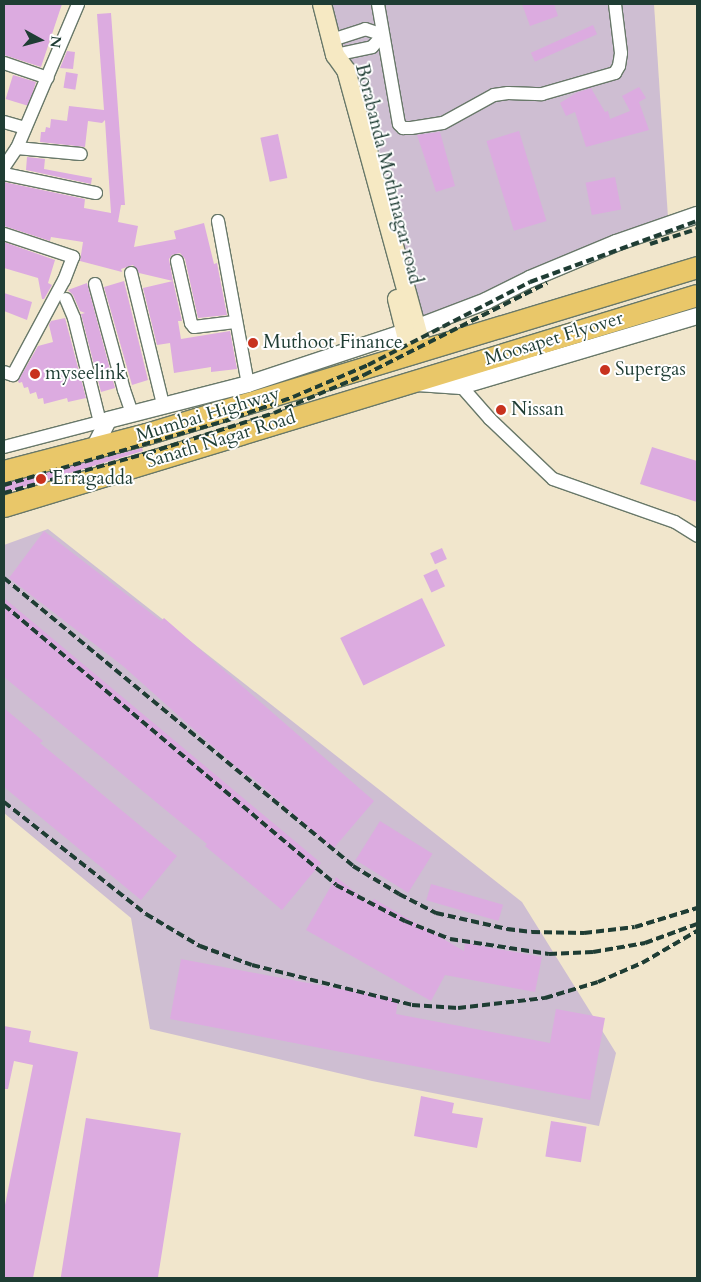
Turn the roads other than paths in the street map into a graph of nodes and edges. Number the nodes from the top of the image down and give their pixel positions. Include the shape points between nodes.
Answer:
1 (78, 4) edge
2 (322, 4) edge
3 (378, 4) edge
4 (615, 4) edge
5 (383, 35) junction
6 (336, 54) junction
7 (4, 63) edge
8 (48, 78) junction
9 (4, 122) edge
10 (25, 128) junction
11 (17, 148) junction
12 (81, 154) dead end
13 (4, 167) edge
14 (4, 174) edge
15 (96, 193) dead end
16 (697, 215) edge
17 (218, 221) dead end
18 (4, 234) edge
19 (177, 261) dead end
20 (697, 267) edge
21 (131, 274) dead end
22 (95, 284) dead end
23 (697, 295) edge
24 (66, 299) dead end
25 (697, 316) edge
26 (235, 322) junction
27 (411, 330) junction
28 (417, 353) junction
29 (4, 372) edge
30 (459, 378) junction
31 (410, 382) joint
32 (248, 384) junction
33 (273, 395) junction
34 (163, 404) junction
35 (132, 413) junction
36 (104, 421) junction
37 (185, 422) junction
38 (280, 422) junction
39 (4, 447) edge
40 (94, 448) junction
41 (193, 448) junction
42 (4, 471) edge
43 (4, 506) edge
44 (697, 536) edge

1 - 8 street
2 - 6 main road
3 - 5 street
4 - 5 street via 621,53 615,73 542,94 494,95 443,123 411,128 403,128 399,124
5 - 6 street via 372,47
5 - 6 street via 365,29
6 - 27 main road via 346,70
7 - 8 street
8 - 10 street
9 - 10 street
10 - 11 street
11 - 12 street
11 - 13 street
14 - 15 street
16 - 27 street via 616,243 486,301
17 - 26 street
18 - 29 street via 72,257 64,280 12,375
19 - 26 street via 194,327
20 - 28 highway, Moosapet Flyover
21 - 34 street
22 - 35 street
23 - 30 highway, Moosapet Flyover
24 - 36 street
25 - 30 street
26 - 32 street
27 - 28 main road
27 - 32 street
28 - 33 highway, Mumbai Highway
30 - 31 highway, Moosapet Flyover
30 - 44 street via 490,419 553,479 675,522
31 - 38 highway, Sanath Nagar Road
32 - 34 street
33 - 37 highway, Mumbai Highway
33 - 38 highway
34 - 35 street
35 - 36 street
36 - 39 street
36 - 40 street
37 - 40 highway, Mumbai Highway
37 - 41 highway
38 - 41 highway, Sanath Nagar Road
40 - 42 highway, Mumbai Highway
41 - 43 highway, Sanath Nagar Road

